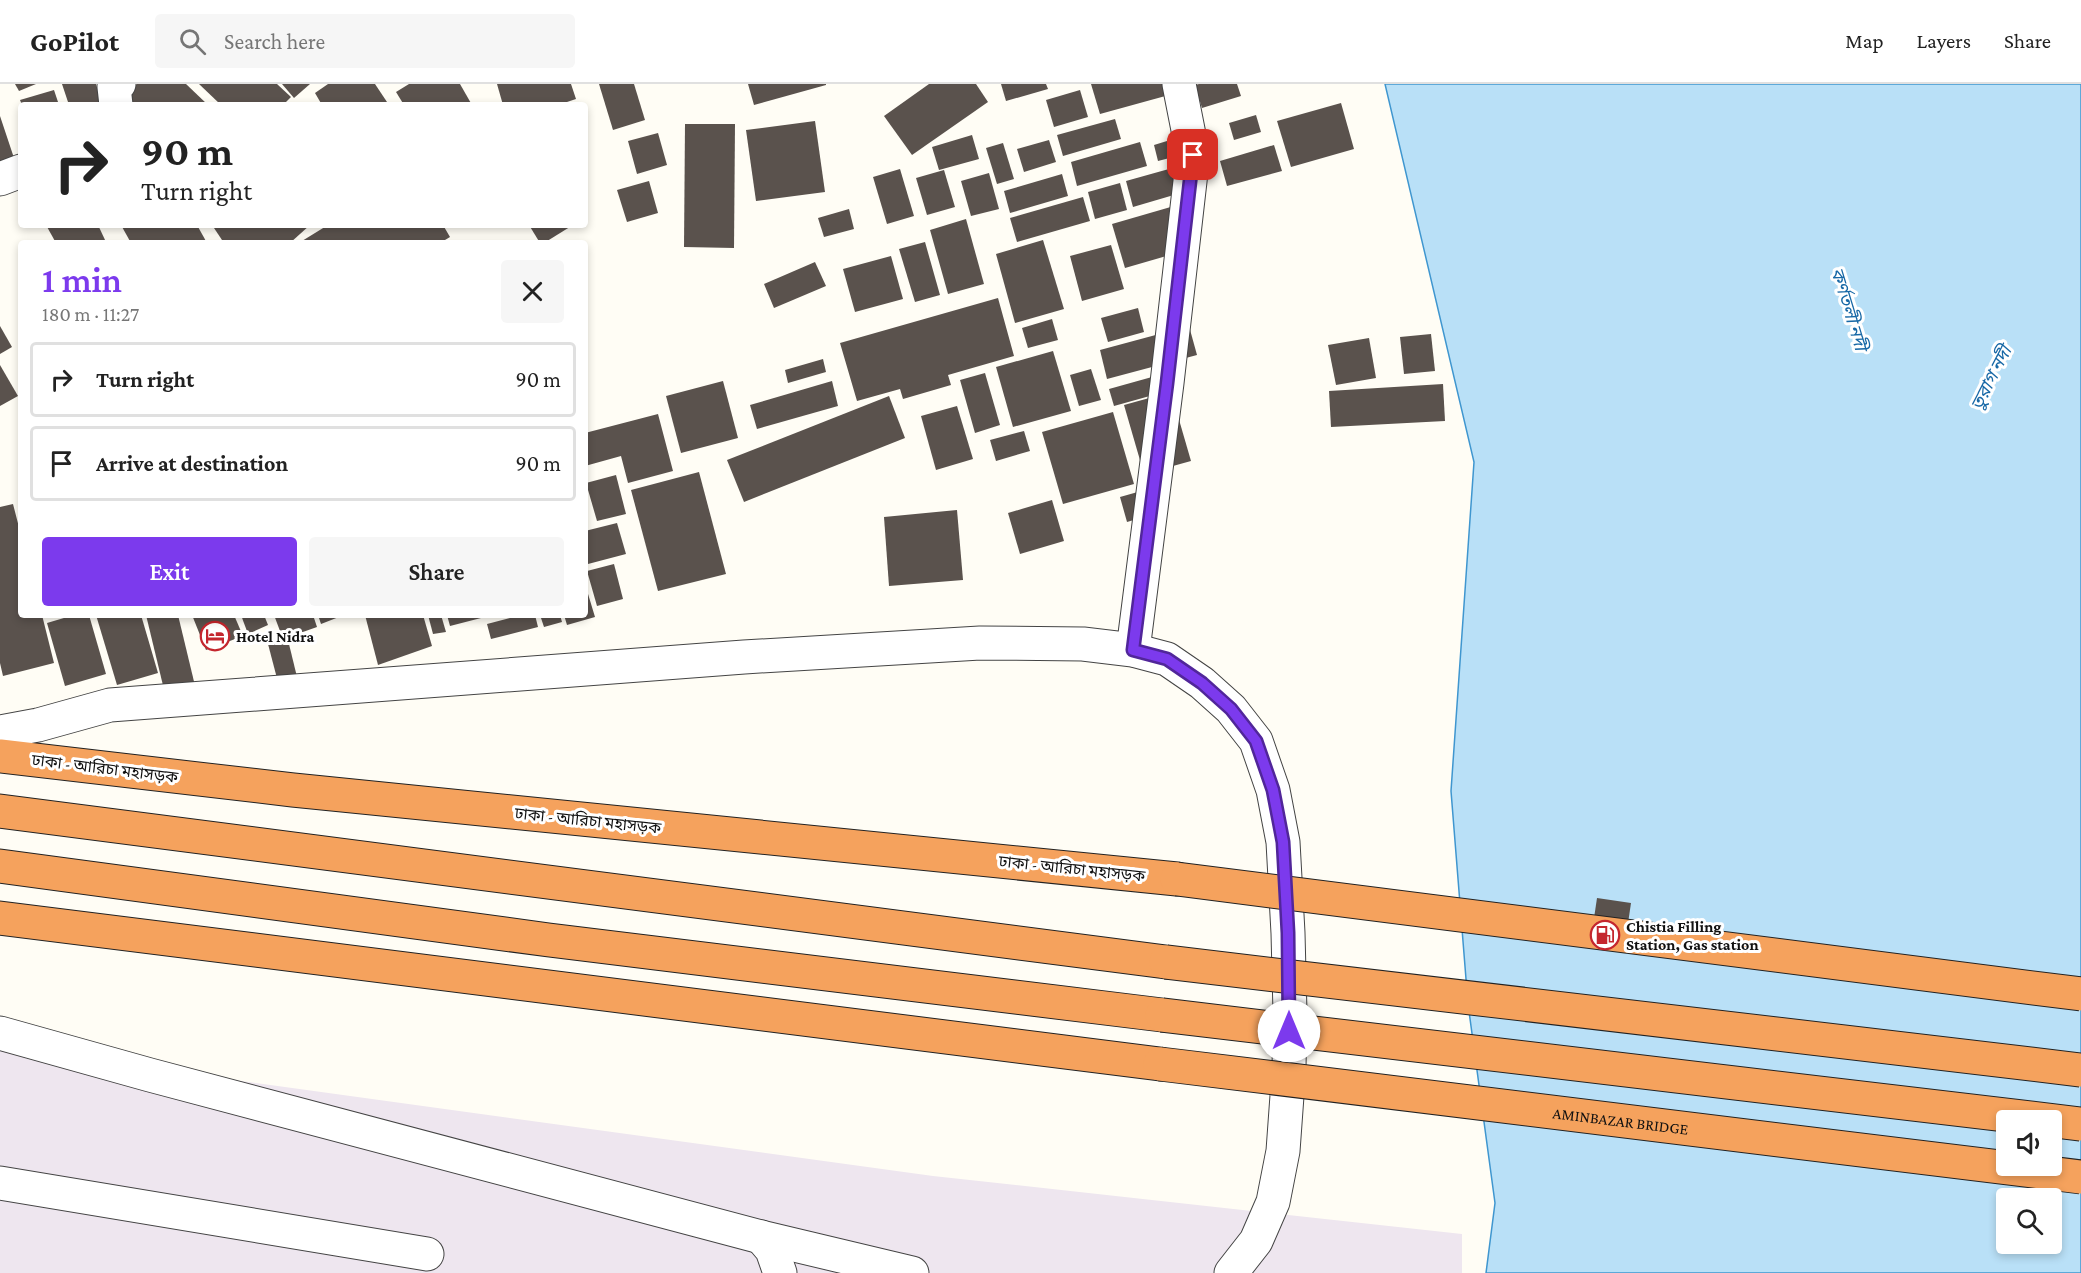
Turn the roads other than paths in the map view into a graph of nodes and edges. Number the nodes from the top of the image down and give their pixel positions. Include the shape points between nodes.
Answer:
1 (119, 84) edge
2 (1179, 84) edge
3 (116, 102) edge
4 (18, 172) edge
5 (0, 179) edge
6 (1133, 650) junction
7 (110, 705) junction
8 (0, 714) edge
9 (0, 732) edge
10 (0, 756) edge
11 (0, 811) edge
12 (0, 866) edge
13 (0, 918) edge
14 (2081, 994) edge
15 (0, 1033) edge
16 (2081, 1070) edge
17 (2081, 1124) edge
18 (2081, 1177) edge
19 (0, 1183) edge
20 (761, 1236) junction
21 (427, 1254) dead end
22 (780, 1273) edge
23 (912, 1273) edge
24 (1231, 1273) edge

1 - 3 street via 114,87
2 - 6 street via 1193,155
4 - 5 street
6 - 7 street via 1083,644 980,643
6 - 24 street via 1167,659 1231,709 1256,741 1283,842 1290,1024 1282,1151 1273,1202 1256,1241
7 - 8 street
7 - 9 street
10 - 14 highway, ঢাকা - আরিচা মহাসড়ক, bridge via 293,790 1177,879
11 - 16 highway, bridge via 1166,962
12 - 17 highway, bridge via 537,939
13 - 18 highway, AMINBAZAR BRIDGE, bridge
15 - 20 street
19 - 21 street
20 - 22 street via 772,1250
20 - 23 street

